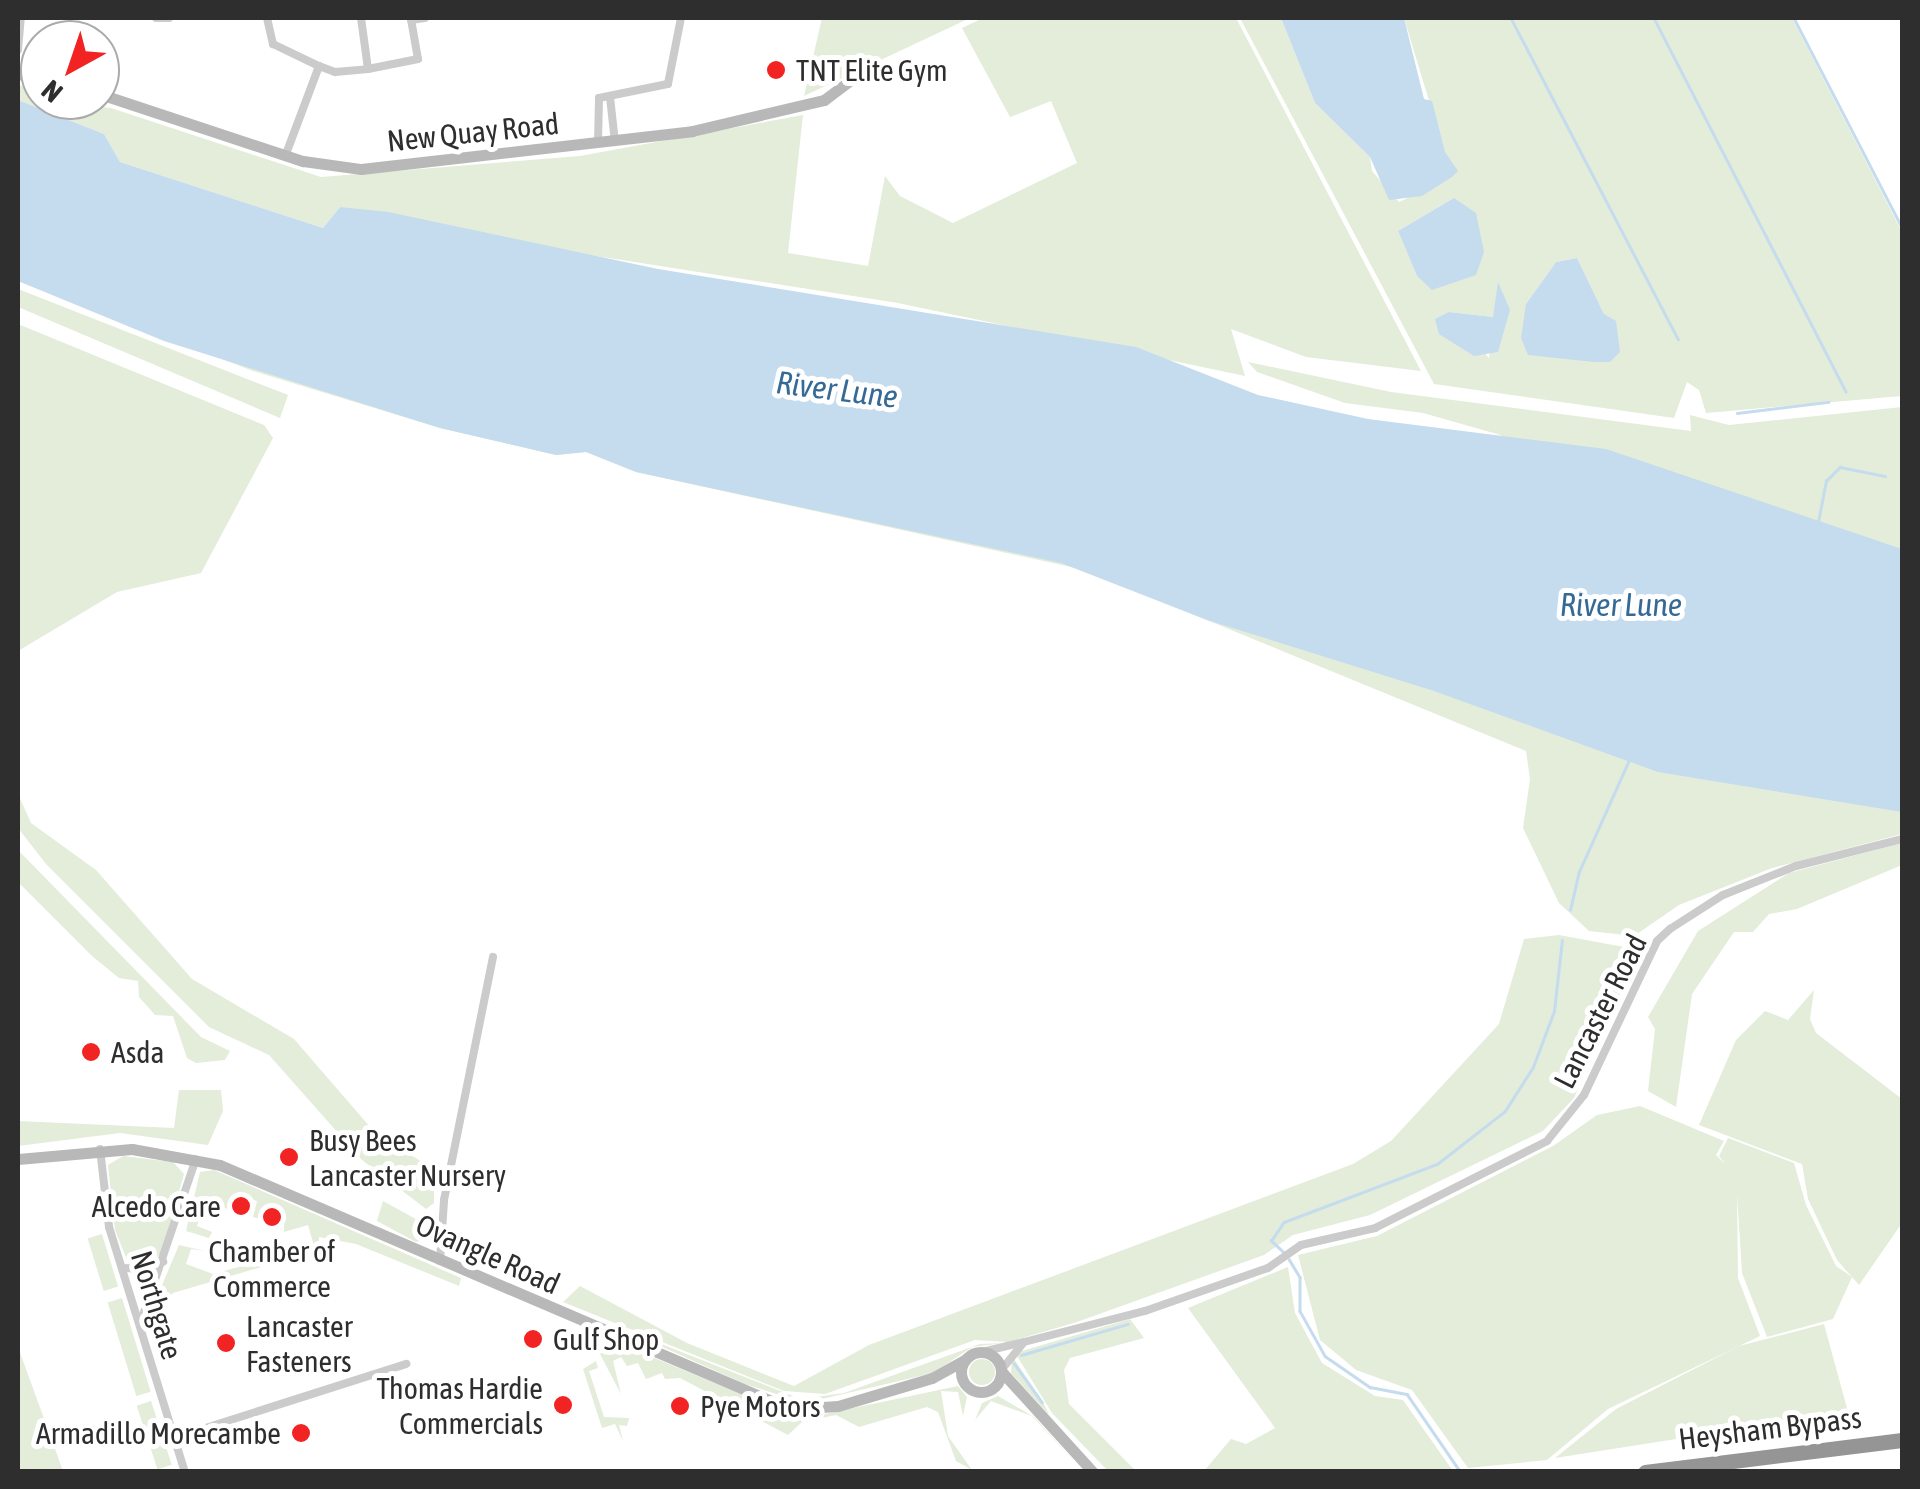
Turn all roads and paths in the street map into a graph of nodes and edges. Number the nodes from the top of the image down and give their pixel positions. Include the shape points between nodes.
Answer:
1 (22, 18) edge
2 (156, 18) edge
3 (169, 18) edge
4 (267, 18) edge
5 (360, 18) edge
6 (425, 18) edge
7 (681, 18) edge
8 (18, 50) edge
9 (318, 66) junction
10 (368, 69) junction
11 (851, 80) dead end
12 (610, 97) junction
13 (120, 100) edge
14 (614, 142) junction
15 (598, 143) junction
16 (286, 154) junction
17 (1902, 839) edge
18 (494, 957) dead end
19 (100, 1149) junction
20 (196, 1158) junction
21 (18, 1159) edge
22 (440, 1261) junction
23 (163, 1262) junction
24 (122, 1268) junction
25 (140, 1324) junction
26 (1024, 1342) junction
27 (982, 1352) junction
28 (966, 1359) junction
29 (406, 1364) dead end
30 (1000, 1371) junction
31 (932, 1378) junction
32 (966, 1385) junction
33 (989, 1390) junction
34 (1038, 1413) junction
35 (174, 1438) junction
36 (1902, 1440) edge
37 (1090, 1470) edge
38 (185, 1472) edge
39 (1645, 1472) edge

1 - 8 street
2 - 3 street
4 - 9 street via 273,44
5 - 10 street
6 - 10 street via 410,20 418,60
7 - 12 street via 668,84
9 - 10 street
9 - 16 street
11 - 14 main road, New Quay Road via 824,100 786,112
12 - 14 street
12 - 15 street via 596,106
13 - 16 main road, New Quay Road
14 - 15 main road, New Quay Road
15 - 16 main road, New Quay Road via 361,169
17 - 26 street, Lancaster Road via 1796,866 1690,912 1657,941 1584,1095 1547,1141 1376,1228 1295,1248 1272,1266 1146,1311
18 - 22 street via 444,1200
19 - 20 main road, Ovangle Road
19 - 21 main road, Ovangle Road
19 - 24 street, Northgate via 105,1208
20 - 22 main road, Ovangle Road via 271,1184
20 - 23 street, Northgate
22 - 31 main road, Ovangle Road via 790,1409 825,1409
23 - 24 street via 149,1270
23 - 25 street, Northgate
24 - 25 street, Northgate
25 - 35 street, Northgate
26 - 27 street
26 - 30 street
27 - 28 main road, Ovangle Road
27 - 30 main road
28 - 31 main road, Ovangle Road
28 - 32 main road
29 - 35 street
30 - 33 main road
30 - 34 main road
31 - 32 main road, Ovangle Road
32 - 33 main road, Ovangle Road
33 - 34 main road, Ovangle Road
34 - 37 main road
35 - 38 street, Northgate
36 - 39 highway, Heysham Bypass

